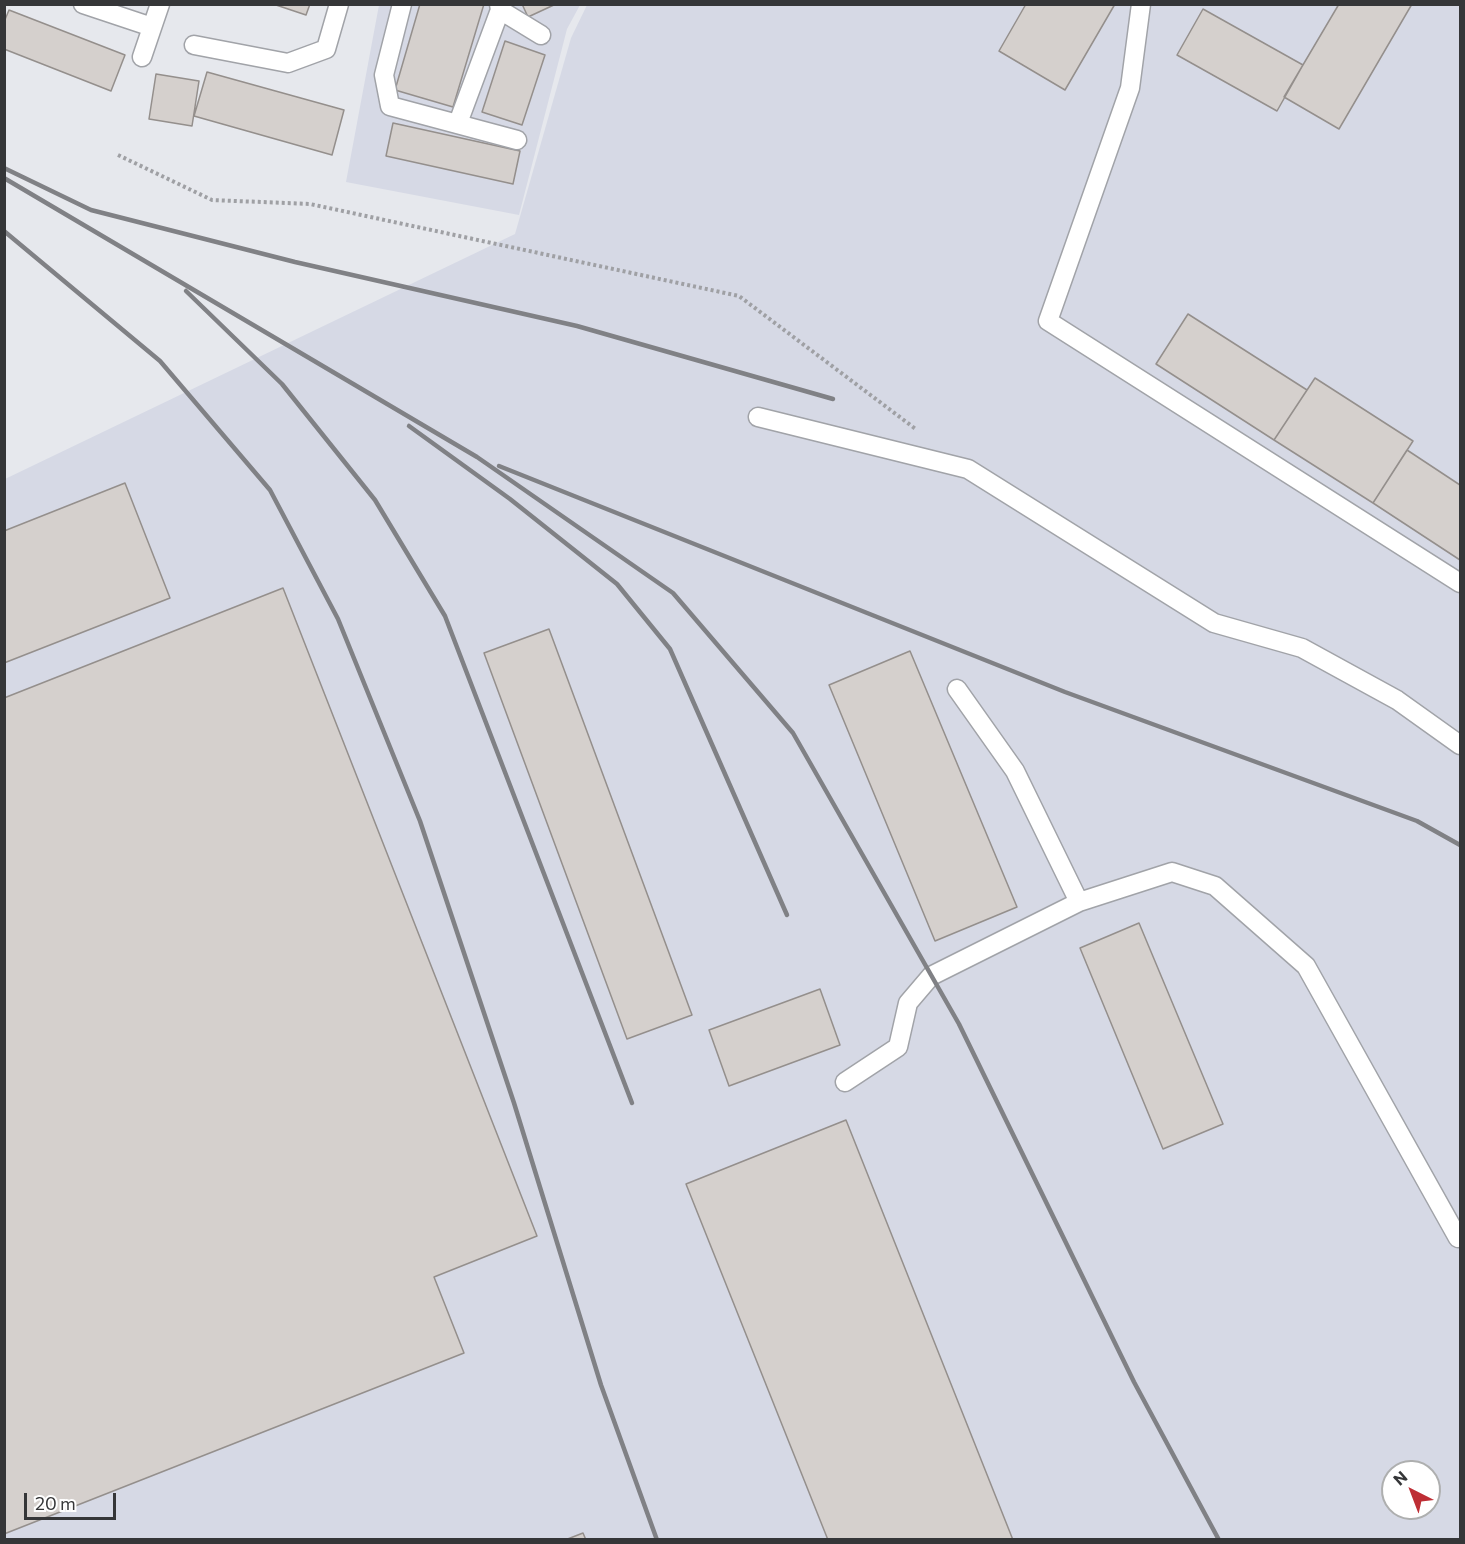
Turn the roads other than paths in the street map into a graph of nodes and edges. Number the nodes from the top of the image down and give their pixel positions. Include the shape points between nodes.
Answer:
1 (83, 4) edge
2 (160, 4) edge
3 (339, 4) edge
4 (402, 4) edge
5 (1141, 4) edge
6 (499, 7) edge
7 (152, 27) junction
8 (541, 35) dead end
9 (194, 45) dead end
10 (142, 57) dead end
11 (458, 123) junction
12 (517, 140) dead end
13 (758, 417) dead end
14 (1461, 583) edge
15 (957, 689) dead end
16 (1461, 746) edge
17 (1079, 902) junction
18 (845, 1082) dead end
19 (1460, 1240) edge

1 - 7 lane
2 - 7 lane
3 - 9 lane via 327,49 288,63
4 - 11 lane via 384,75 390,106
5 - 14 lane via 1131,88 1048,321
6 - 8 lane
6 - 11 lane
7 - 10 lane
11 - 12 lane
13 - 16 lane via 968,469 1214,623 1302,648 1397,700
15 - 17 lane via 1014,771
17 - 18 lane via 931,976 908,1003 898,1047
17 - 19 lane via 1172,872 1215,886 1306,966

